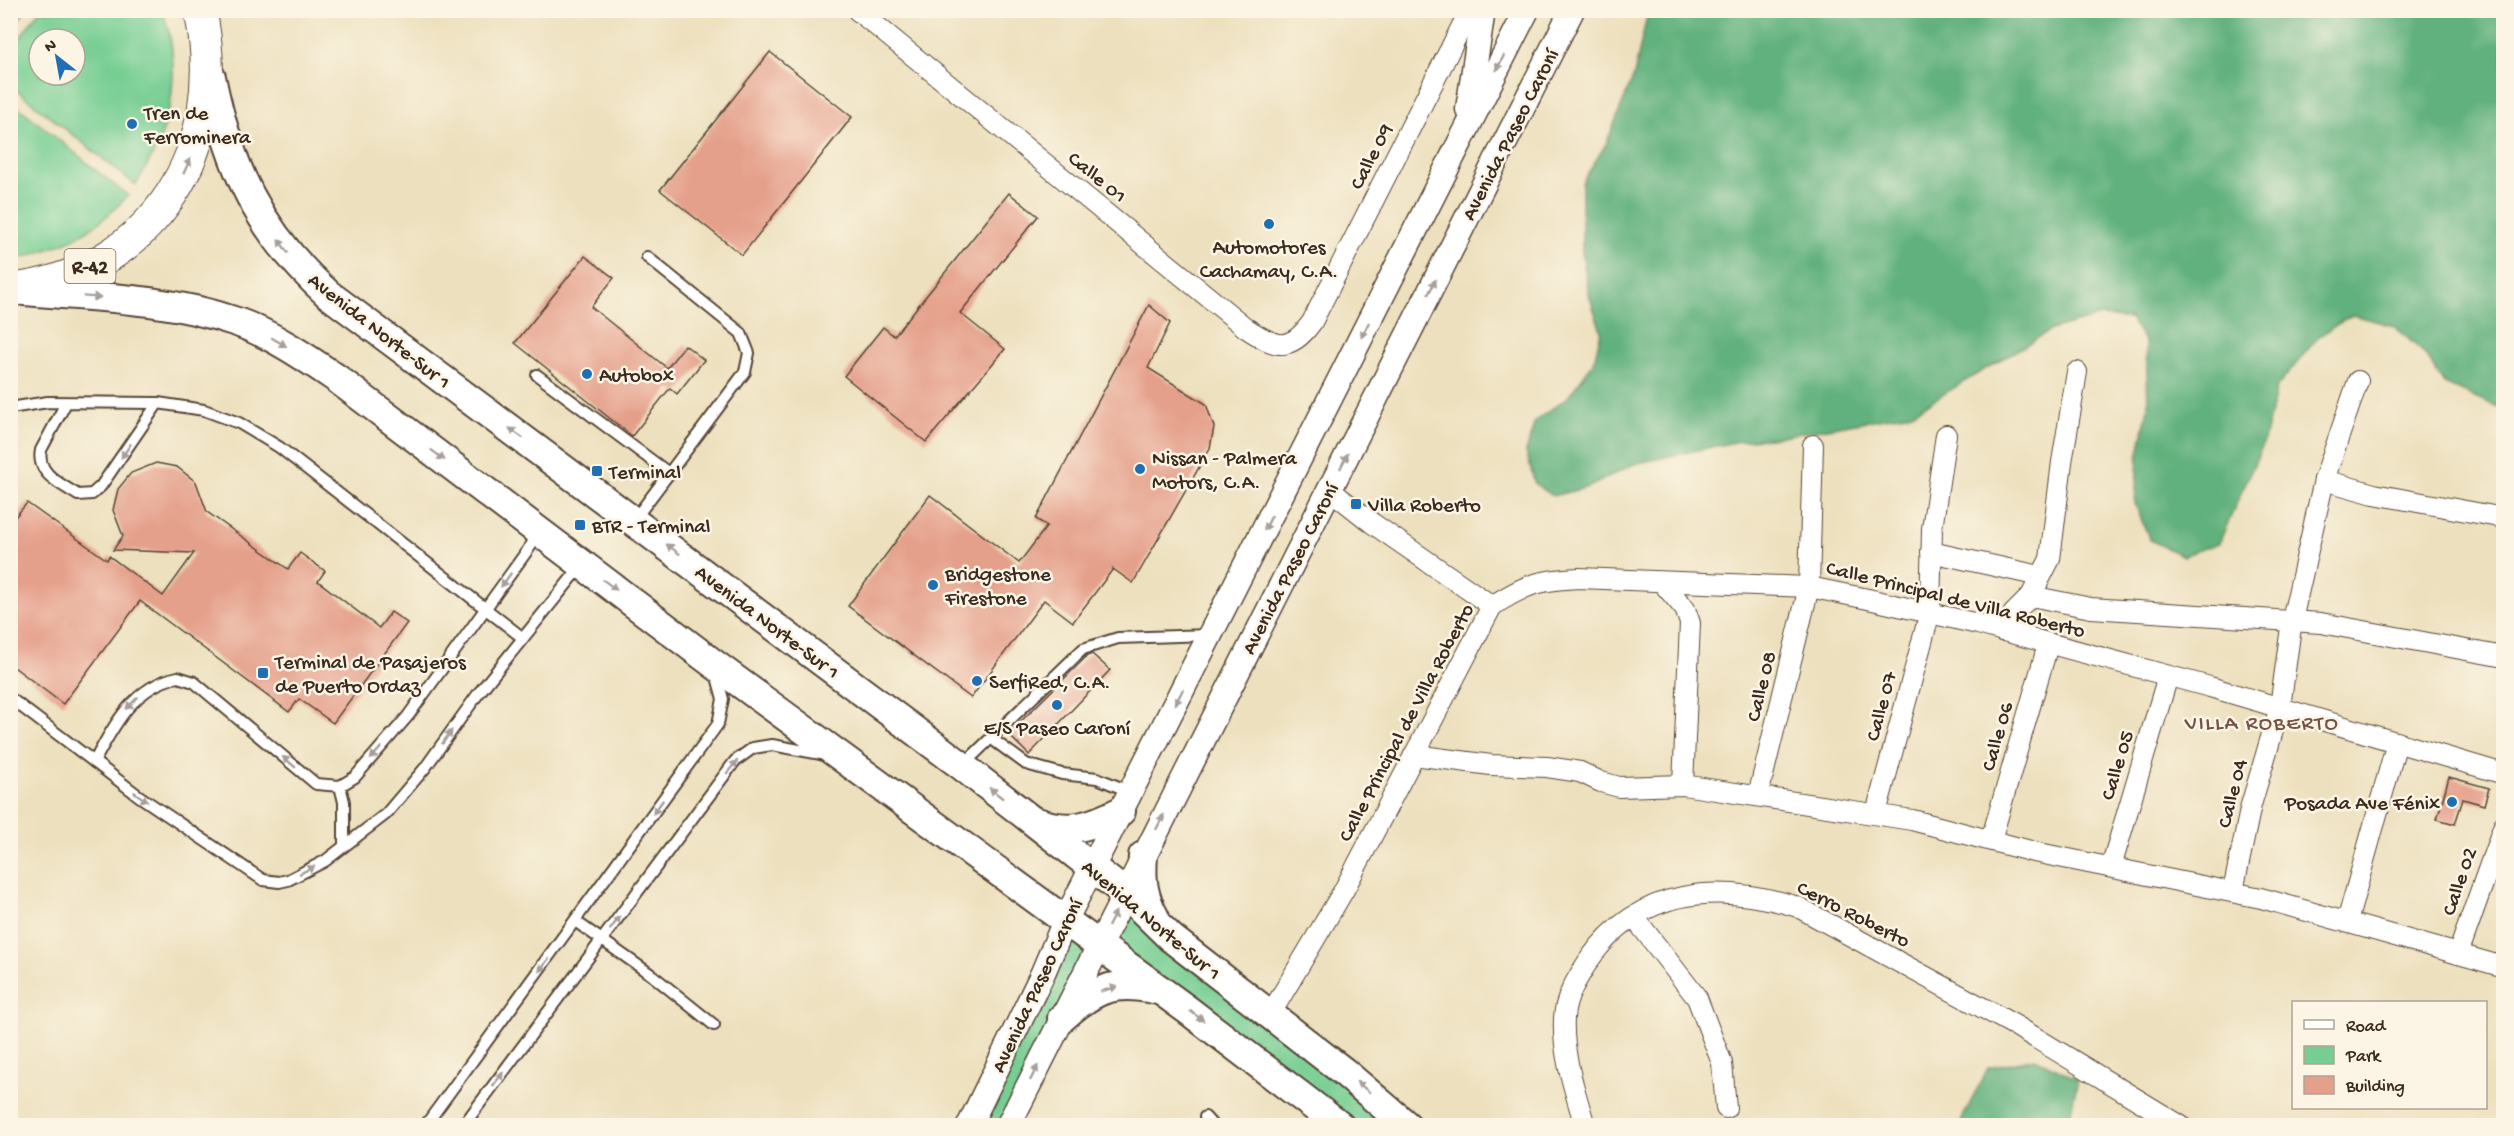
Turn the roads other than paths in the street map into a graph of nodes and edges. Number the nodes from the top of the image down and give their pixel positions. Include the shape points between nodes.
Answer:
1 (200, 10) edge
2 (857, 10) edge
3 (1470, 10) edge
4 (1483, 10) edge
5 (1527, 10) edge
6 (1572, 10) edge
7 (208, 63) junction
8 (1463, 135) junction
9 (647, 257) dead end
10 (11, 290) edge
11 (1312, 322) joint
12 (2077, 372) dead end
13 (537, 375) dead end
14 (2358, 381) dead end
15 (66, 402) junction
16 (158, 403) junction
17 (10, 408) edge
18 (1946, 435) dead end
19 (1813, 445) dead end
20 (670, 474) junction
21 (2324, 480) junction
22 (1329, 489) junction
23 (2504, 518) edge
24 (634, 520) junction
25 (540, 533) junction
26 (1930, 552) junction
27 (582, 565) junction
28 (2040, 576) junction
29 (1662, 582) junction
30 (1809, 587) junction
31 (2031, 596) junction
32 (1492, 606) junction
33 (486, 609) junction
34 (1930, 612) junction
35 (2292, 620) junction
36 (2002, 631) junction
37 (1211, 635) junction
38 (523, 638) junction
39 (2048, 645) junction
40 (2504, 657) edge
41 (714, 664) junction
42 (2168, 676) junction
43 (10, 698) edge
44 (2280, 707) junction
45 (992, 739) junction
46 (2397, 742) junction
47 (1414, 755) junction
48 (94, 762) junction
49 (853, 765) junction
50 (962, 766) junction
51 (2504, 774) edge
52 (1683, 784) junction
53 (340, 786) junction
54 (1758, 796) junction
55 (1126, 802) junction
56 (1876, 813) junction
57 (1029, 819) junction
58 (2504, 825) edge
59 (1991, 840) junction
60 (344, 845) junction
61 (1143, 856) junction
62 (2111, 867) junction
63 (1092, 868) junction
64 (2233, 891) junction
65 (1125, 893) junction
66 (1635, 916) junction
67 (575, 921) junction
68 (1065, 921) junction
69 (2347, 922) junction
70 (1172, 938) junction
71 (602, 940) junction
72 (1098, 945) junction
73 (2458, 954) junction
74 (2504, 967) edge
75 (1163, 991) junction
76 (1270, 1015) junction
77 (1062, 1018) junction
78 (714, 1025) dead end
79 (1309, 1100) junction
80 (1726, 1108) dead end
81 (425, 1125) edge
82 (463, 1125) edge
83 (969, 1125) edge
84 (1008, 1125) edge
85 (1325, 1125) edge
86 (1340, 1125) edge
87 (1407, 1125) edge
88 (1585, 1125) edge
89 (2181, 1125) edge

1 - 7 main road, R-42
2 - 11 street, Calle 01 via 1266,342 1291,344
3 - 11 street, Calle 09
4 - 8 street
5 -> 8 street, Avenida Paseo Caroní
22 -> 6 street, Avenida Paseo Caroní
10 -> 7 main road, R-42 via 66,278 91,266 114,252 155,215 181,178 196,144 208,91
24 -> 7 main road, Avenida Norte-Sur 1 via 307,275 244,186 228,150
8 -> 37 street, Avenida Paseo Caroní
9 - 20 lane via 741,333 749,353 745,372
10 -> 25 main road via 175,305 238,322 336,378
12 - 28 street via 2050,559
13 - 20 lane
14 - 21 street, Calle 04
15 - 16 lane
16 -> 15 lane via 101,486 92,494 78,495 45,473 39,459
15 - 17 lane
16 - 33 lane via 204,410 239,423 279,447
18 - 26 street, Calle 07
19 - 30 street, Calle 08
20 - 24 lane
21 - 23 street via 2374,494
21 - 35 street, Calle 04
22 - 32 street
61 -> 22 street, Avenida Paseo Caroní
50 -> 24 main road, Avenida Norte-Sur 1
25 - 27 main road
25 -> 33 lane
26 - 28 street
26 - 34 street, Calle 07
27 - 38 lane
27 -> 41 main road
28 - 31 street
29 - 30 street, Calle Principal de Villa Roberto
29 - 32 street, Calle Principal de Villa Roberto via 1545,580 1522,587
29 - 52 street via 1685,609 1690,623
30 - 34 street, Calle Principal de Villa Roberto
30 - 54 street, Calle 08
31 - 35 street via 2091,608
31 - 36 street
32 - 47 street, Calle Principal de Villa Roberto
33 - 38 lane
33 -> 53 lane via 408,716 355,777
34 - 36 street, Calle Principal de Villa Roberto
34 - 56 street, Calle 07
35 - 40 street via 2350,627
35 - 44 street, Calle 04
36 - 39 street, Calle Principal de Villa Roberto
37 - 45 lane via 1118,638 1083,649
37 -> 55 street, Avenida Paseo Caroní
60 -> 38 lane via 386,814
39 - 42 street, Calle Principal de Villa Roberto
39 - 59 street, Calle 06
41 - 49 main road
41 -> 67 lane via 723,699 717,724
42 - 44 street, Calle Principal de Villa Roberto
42 - 62 street, Calle 05
43 - 48 lane
44 - 46 street, Calle Principal de Villa Roberto
44 - 64 street, Calle 04 via 2251,805
45 - 50 lane
45 - 55 lane via 1026,764 1097,778
46 - 51 street, Calle Principal de Villa Roberto
46 - 69 street
47 - 52 street via 1580,772 1619,787
47 - 76 street, Calle Principal de Villa Roberto via 1344,890
53 -> 48 lane via 316,784 194,682 178,677 148,688 128,706
48 -> 60 lane via 263,880 288,880 325,861
49 - 68 main road
71 -> 49 lane via 735,761 753,748 772,745 816,752
57 -> 50 main road, Avenida Norte-Sur 1
52 - 54 street
53 - 60 lane
54 - 56 street
55 - 57 main road via 1090,826 1053,827
55 - 63 street, Avenida Paseo Caroní
56 - 59 street
57 - 63 main road, Avenida Norte-Sur 1
58 - 73 street, Calle 02
59 - 62 street
61 - 65 street, Avenida Paseo Caroní
61 - 70 main road via 1143,895 1154,917
62 - 64 street
63 - 65 main road, Avenida Norte-Sur 1
63 - 68 street, Avenida Paseo Caroní
64 - 69 street
65 - 70 main road, Avenida Norte-Sur 1
72 -> 65 street, Avenida Paseo Caroní
66 - 80 street via 1697,998 1722,1063
66 - 88 street, Cerro Roberto via 1595,952 1568,999 1564,1042
66 - 89 street, Cerro Roberto via 1680,896 1710,892 1762,897 1798,907 2016,1026
67 - 71 lane
67 -> 81 lane
68 - 72 main road
68 - 83 street, Avenida Paseo Caroní
69 - 73 street
70 - 76 main road, Avenida Norte-Sur 1
71 - 78 lane
82 -> 71 lane
72 - 75 main road
72 - 77 street, Avenida Paseo Caroní
73 - 74 street
77 -> 75 main road via 1081,1001 1107,987 1132,984
75 -> 79 main road
87 -> 76 main road, Avenida Norte-Sur 1
84 -> 77 street, Avenida Paseo Caroní
79 - 85 street
79 - 86 main road

